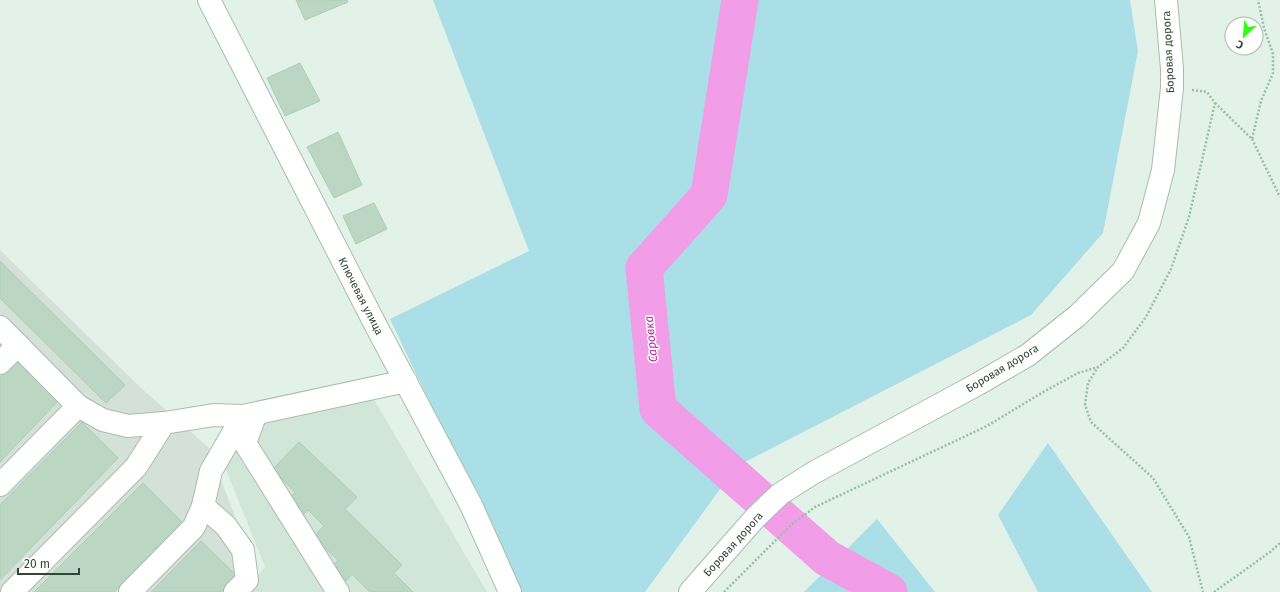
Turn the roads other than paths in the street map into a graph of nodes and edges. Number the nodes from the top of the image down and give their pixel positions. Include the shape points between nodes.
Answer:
1 (209, 0) edge
2 (1166, 0) edge
3 (0, 327) edge
4 (18, 345) junction
5 (0, 363) edge
6 (406, 381) junction
7 (78, 406) junction
8 (250, 415) junction
9 (164, 423) junction
10 (0, 485) edge
11 (203, 506) junction
12 (12, 592) edge
13 (130, 592) edge
14 (235, 592) edge
15 (338, 592) edge
16 (510, 592) edge
17 (690, 592) edge

1 - 6 street, Ключевая улица
2 - 17 street, Боровая дорога via 1172,88 1163,170 1149,223 1123,271 1077,316 1028,355 813,473 780,494 755,518
3 - 4 street
4 - 5 street
4 - 7 street
6 - 8 street
6 - 16 street, Ключевая улица via 471,506
7 - 9 street via 103,420 128,426
7 - 10 street
8 - 9 street via 214,415
8 - 11 street via 211,472
8 - 15 street via 245,443
9 - 12 street via 136,466
11 - 13 street via 194,527
11 - 14 street via 226,526 243,550 247,580

